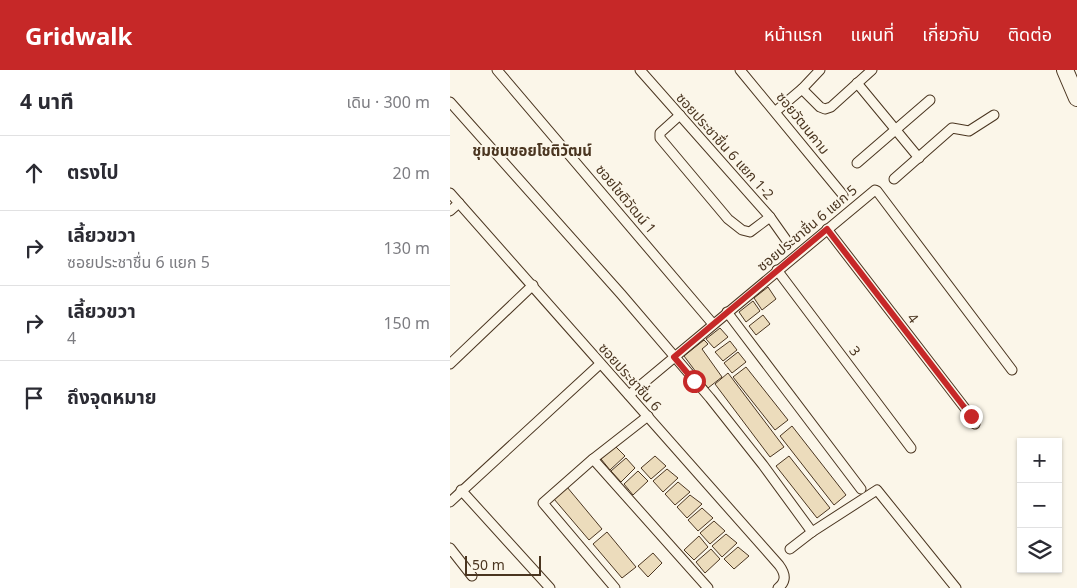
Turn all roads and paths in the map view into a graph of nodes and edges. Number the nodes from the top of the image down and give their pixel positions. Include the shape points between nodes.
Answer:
1 (498, 70) edge
2 (640, 70) edge
3 (740, 70) edge
4 (820, 70) edge
5 (872, 70) edge
6 (1065, 70) edge
7 (857, 83) junction
8 (802, 89) junction
9 (1077, 98) edge
10 (930, 100) dead end
11 (450, 102) edge
12 (776, 111) junction
13 (680, 115) junction
14 (994, 115) dead end
15 (896, 129) junction
16 (919, 158) junction
17 (858, 163) dead end
18 (894, 179) dead end
19 (450, 193) edge
20 (843, 195) dead end
21 (459, 203) junction
22 (450, 211) edge
23 (770, 216) junction
24 (827, 229) junction
25 (788, 241) dead end
26 (777, 270) junction
27 (533, 285) junction
28 (727, 312) junction
29 (713, 324) junction
30 (674, 357) junction
31 (450, 364) edge
32 (600, 364) junction
33 (1012, 370) dead end
34 (629, 395) junction
35 (648, 416) junction
36 (975, 424) dead end
37 (911, 448) dead end
38 (593, 459) junction
39 (861, 489) dead end
40 (461, 490) junction
41 (450, 502) edge
42 (812, 532) junction
43 (450, 548) edge
44 (790, 549) dead end
45 (472, 576) dead end
46 (781, 584) edge
47 (550, 588) edge
48 (615, 588) edge
49 (708, 588) edge
50 (956, 588) edge

1 - 29 street, ซอยโชติวัฒน์ 1
2 - 13 street, ซอยประชาชื่น 6 แยก 1-2
3 - 12 street, ซอยวัฒนคาม
4 - 8 street
5 - 7 street
6 - 9 highway
7 - 8 street via 826,109 820,108
7 - 15 street
8 - 12 street
10 - 15 street
11 - 30 street
12 - 20 street, ซอยวัฒนคาม
13 - 23 street, ซอยประชาชื่น 6 แยก 1-2
13 - 23 street via 659,135 728,219 750,232
14 - 16 street via 969,131 952,128
15 - 16 street
15 - 17 street
16 - 18 street
19 - 21 street, ซอยประชาชื่น 6
21 - 22 street
21 - 27 street, ซอยประชาชื่น 6
23 - 25 street, ซอยประชาชื่น 6 แยก 1-2
24 - 26 street, ซอยประชาชื่น 6 แยก 5
24 - 33 street, ซอยประชาชื่น 6 แยก 5 via 872,191 877,191
24 - 36 street, 4
26 - 28 street, ซอยประชาชื่น 6 แยก 5
26 - 37 street, 3
27 - 31 street
27 - 32 street, ซอยประชาชื่น 6
28 - 29 street, ซอยประชาชื่น 6 แยก 5
28 - 39 street
29 - 30 street, ซอยประชาชื่น 6 แยก 5
30 - 34 street, ซอยประชาชื่น 6 แยก 5
30 - 42 street via 763,465
32 - 34 street, ซอยประชาชื่น 6
32 - 40 street
34 - 35 street, ซอยประชาชื่น 6
35 - 38 street
35 - 46 street, ซอยประชาชื่น 6 via 779,565 785,573
38 - 48 street via 543,503
38 - 49 street
40 - 41 street
40 - 47 street
42 - 44 street
42 - 50 street via 877,490
43 - 45 street

